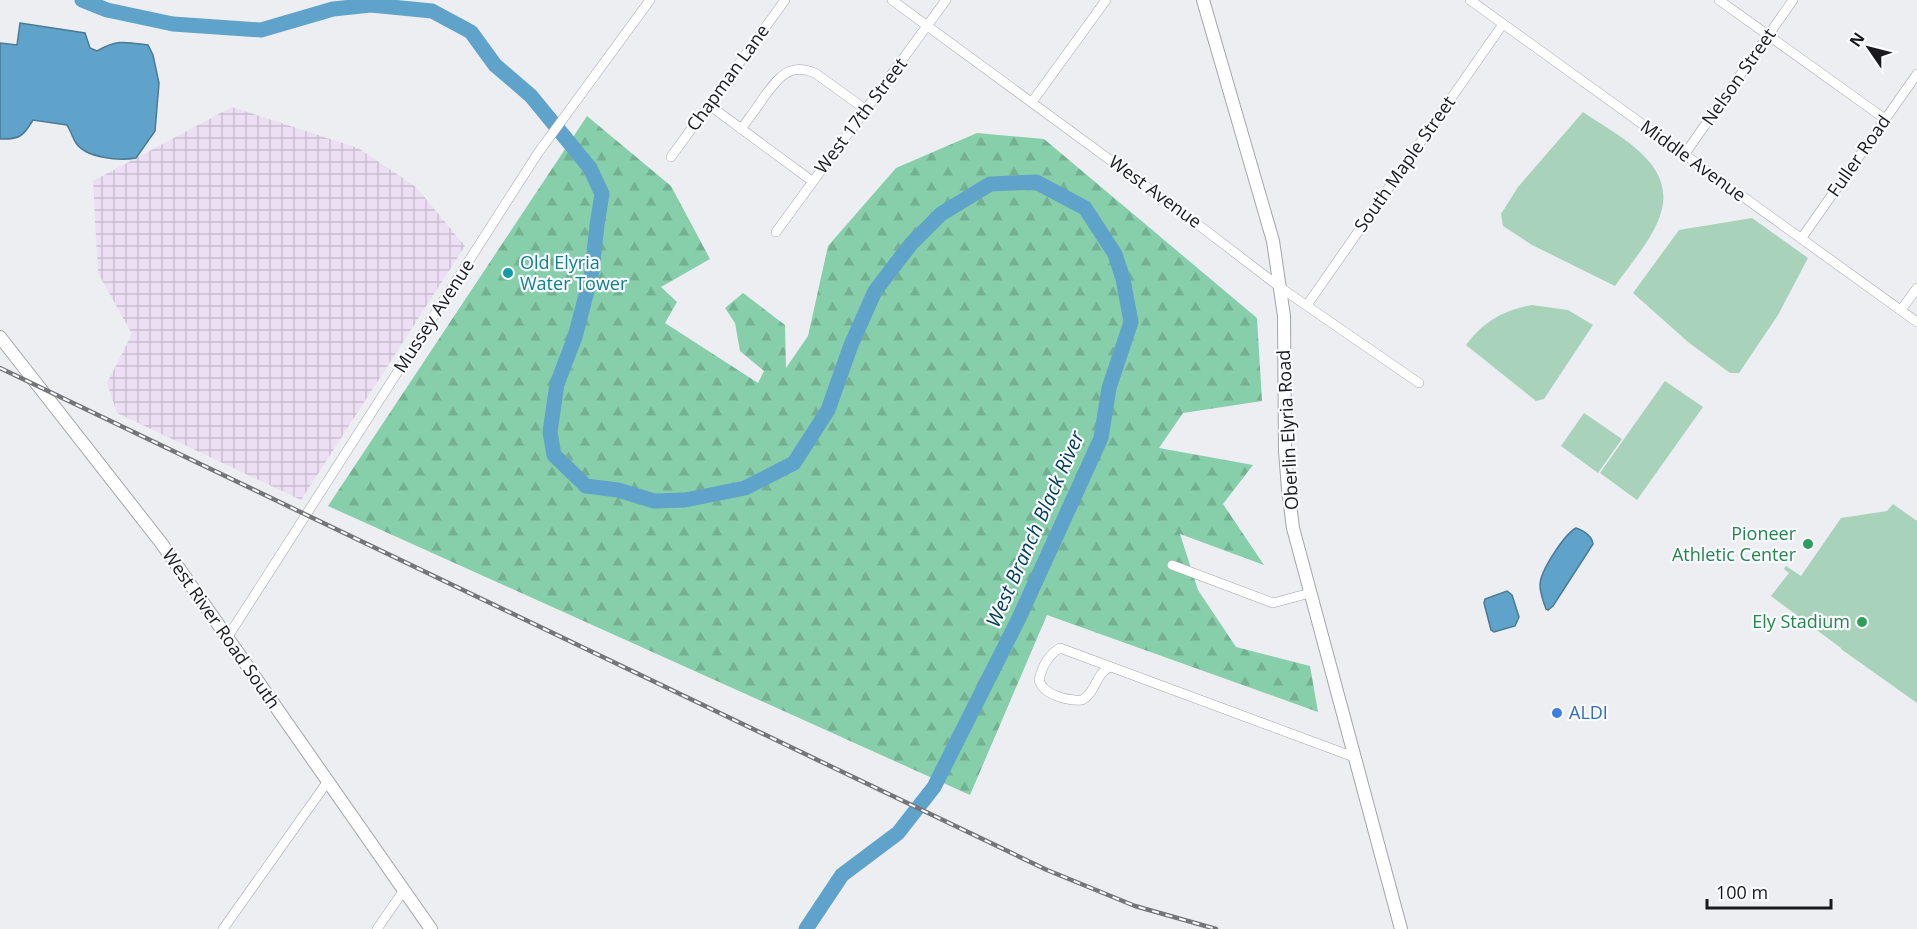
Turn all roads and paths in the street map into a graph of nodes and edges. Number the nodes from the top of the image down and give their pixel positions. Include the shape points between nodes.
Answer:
1 (650, 0) edge
2 (785, 0) edge
3 (892, 0) edge
4 (946, 0) edge
5 (1106, 0) edge
6 (1203, 0) edge
7 (1470, 0) edge
8 (1719, 0) edge
9 (1793, 0) edge
10 (1503, 24) junction
11 (928, 26) junction
12 (1768, 36) junction
13 (1917, 74) edge
14 (1032, 102) junction
15 (709, 105) junction
16 (865, 109) junction
17 (1885, 118) junction
18 (741, 129) junction
19 (1684, 155) junction
20 (671, 157) dead end
21 (812, 181) junction
22 (776, 232) dead end
23 (1801, 239) junction
24 (1281, 288) junction
25 (1917, 288) edge
26 (1307, 305) junction
27 (1901, 310) junction
28 (1917, 322) edge
29 (0, 337) edge
30 (1419, 383) dead end
31 (1172, 565) dead end
32 (1310, 593) junction
33 (227, 638) junction
34 (1110, 667) junction
35 (1354, 757) junction
36 (328, 781) junction
37 (405, 890) junction
38 (223, 929) edge
39 (377, 929) edge
40 (431, 929) edge
41 (1401, 929) edge

1 - 33 street, Mussey Avenue via 545,144
2 - 15 street, Chapman Lane
3 - 11 street, West Avenue
4 - 11 street, West 17th Street
5 - 14 street
6 - 24 main road, Oberlin Elyria Road via 1273,241
7 - 10 street, Middle Avenue
8 - 12 street
9 - 12 street, Nelson Street
10 - 19 street, Middle Avenue
10 - 26 street, South Maple Street
11 - 14 street, West Avenue
11 - 16 street, West 17th Street
12 - 17 street
12 - 19 street, Nelson Street
13 - 17 street, Fuller Road
14 - 24 street, West Avenue
15 - 18 street
15 - 20 street, Chapman Lane
16 - 18 street via 808,70 795,70 777,80
16 - 21 street, West 17th Street
17 - 23 street, Fuller Road
18 - 21 street
19 - 23 street, Middle Avenue
21 - 22 street, West 17th Street
23 - 27 street, Middle Avenue
24 - 26 street, West Avenue
24 - 32 main road, Oberlin Elyria Road via 1288,489 1293,528
25 - 27 street
26 - 30 street, West Avenue
27 - 28 street, Middle Avenue
29 - 33 main road, West River Road South via 123,492
31 - 32 street via 1273,603
32 - 35 main road, Oberlin Elyria Road
33 - 36 main road, West River Road South
34 - 34 street via 1056,647 1039,680 1044,690 1077,700 1086,698 1103,670
34 - 35 street
35 - 41 main road, Oberlin Elyria Road
36 - 37 main road, West River Road South
36 - 38 street
37 - 39 street
37 - 40 main road, West River Road South

